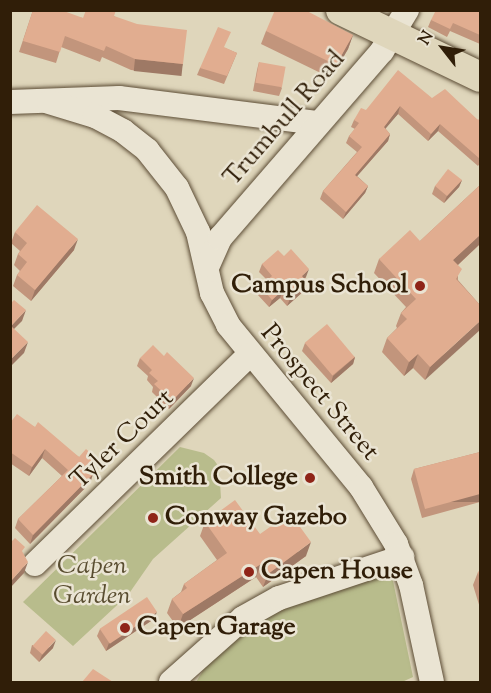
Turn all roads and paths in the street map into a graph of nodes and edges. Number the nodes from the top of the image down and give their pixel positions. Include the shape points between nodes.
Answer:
1 (341, 10) edge
2 (407, 10) edge
3 (392, 36) junction
4 (480, 77) edge
5 (10, 102) edge
6 (49, 102) junction
7 (318, 123) junction
8 (208, 265) junction
9 (249, 355) junction
10 (402, 557) junction
11 (35, 564) dead end
12 (171, 682) edge
13 (432, 682) edge

1 - 3 main road
2 - 3 street, Trumbull Road
3 - 4 main road
3 - 7 street, Trumbull Road
5 - 6 street, Prospect Street
6 - 7 street, Prospect Street via 119,98
6 - 8 street, Prospect Street via 102,119 147,150 185,202
7 - 8 street, Trumbull Road via 220,238
8 - 9 street, Prospect Street via 212,293
9 - 10 street, Prospect Street via 361,487
9 - 11 street, Tyler Court
10 - 12 street via 279,598 243,618
10 - 13 street, Prospect Street

